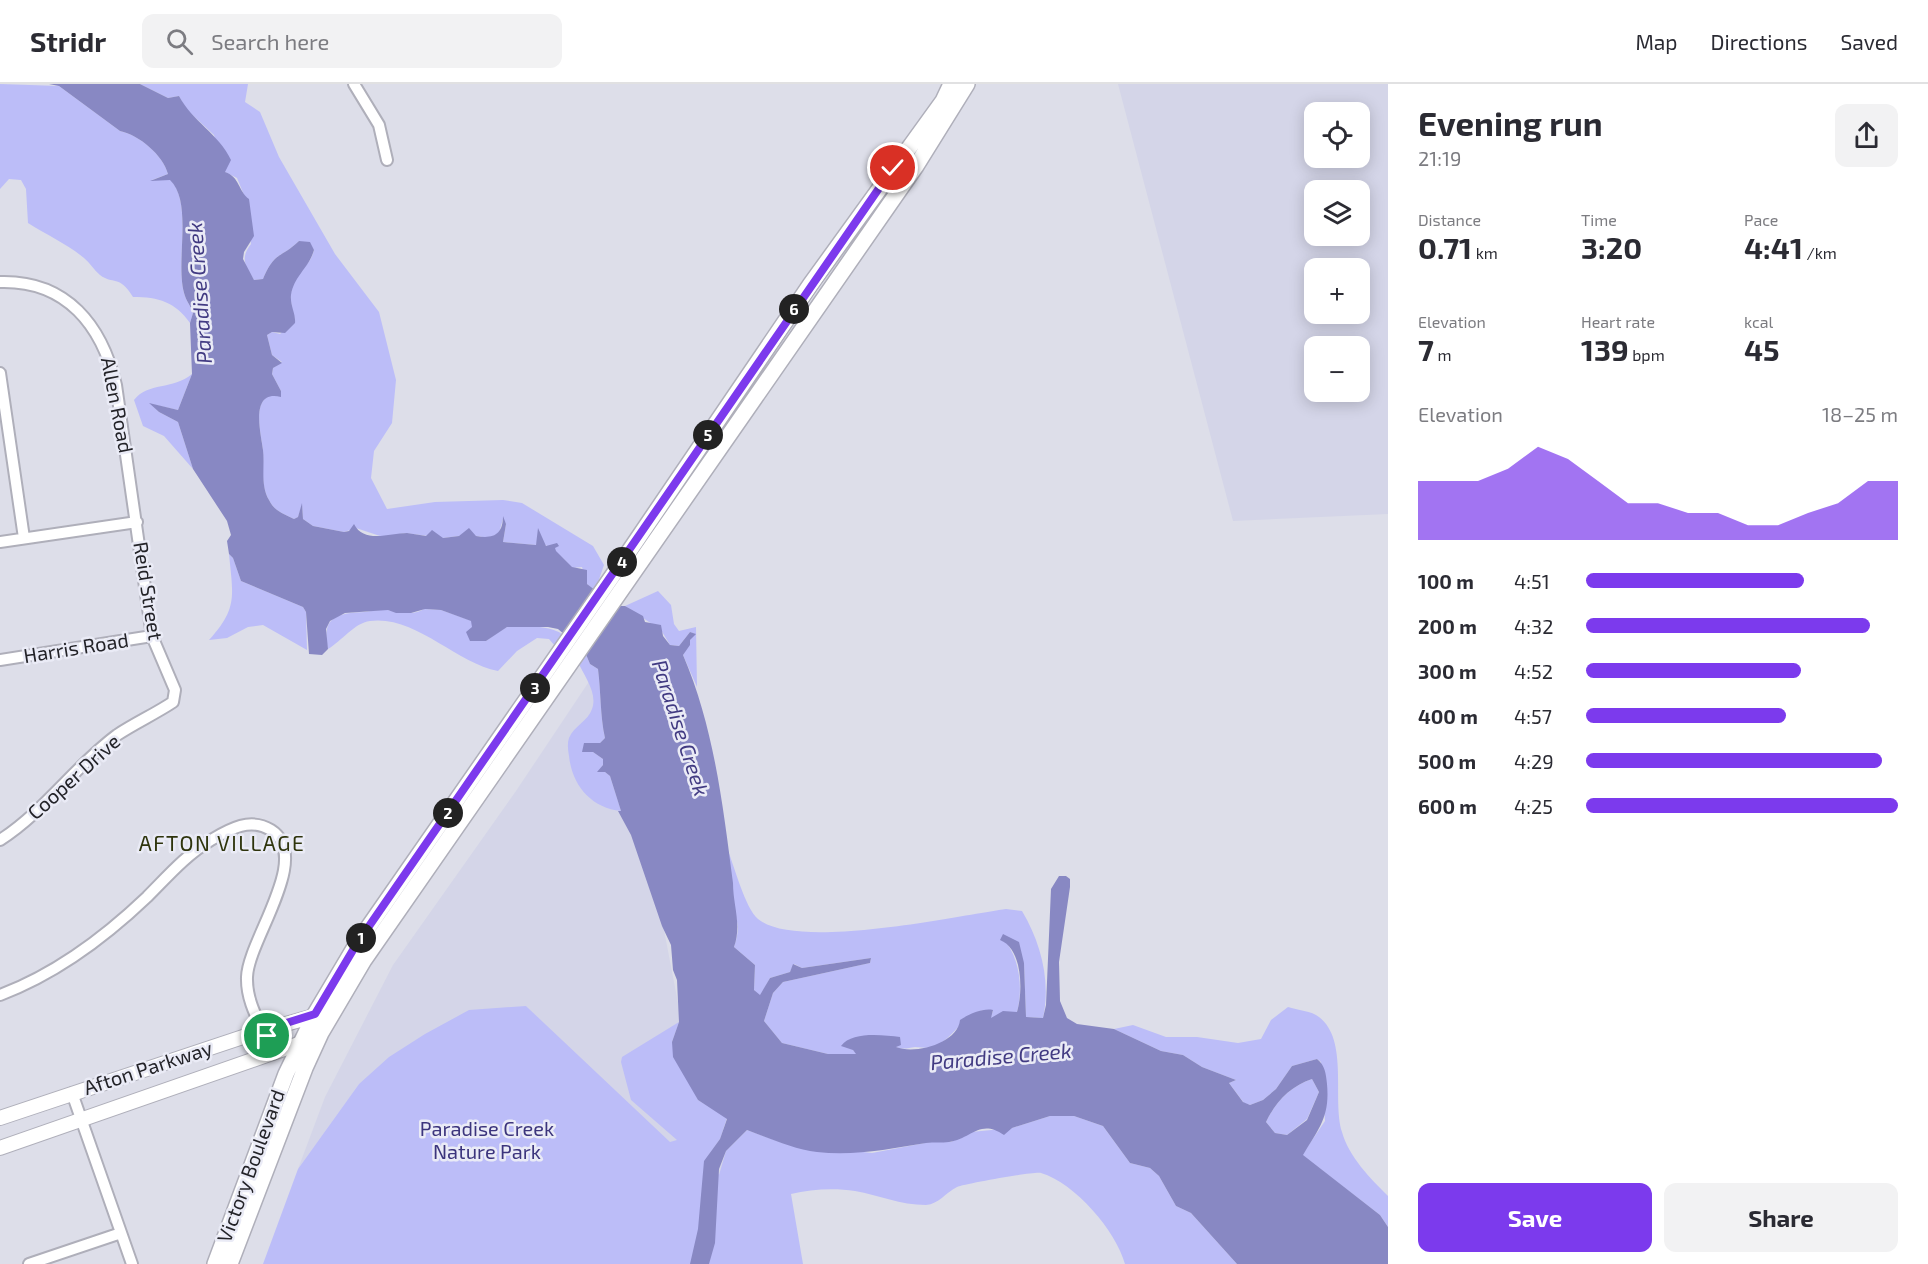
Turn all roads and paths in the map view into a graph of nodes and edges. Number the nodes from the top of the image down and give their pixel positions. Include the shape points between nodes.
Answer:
1 (354, 84) edge
2 (951, 84) edge
3 (967, 84) edge
4 (387, 160) dead end
5 (0, 282) edge
6 (0, 373) edge
7 (137, 522) junction
8 (24, 538) junction
9 (0, 542) edge
10 (618, 581) junction
11 (152, 636) junction
12 (0, 660) edge
13 (558, 667) junction
14 (150, 716) joint
15 (0, 840) edge
16 (0, 995) edge
17 (315, 1014) junction
18 (332, 1014) junction
19 (261, 1031) junction
20 (321, 1033) junction
21 (301, 1044) junction
22 (273, 1054) junction
23 (72, 1093) junction
24 (0, 1118) edge
25 (82, 1120) junction
26 (0, 1148) edge
27 (121, 1233) junction
28 (29, 1264) edge
29 (132, 1264) edge
30 (215, 1264) edge
31 (231, 1264) edge

1 - 4 street via 379,125
2 - 10 main road, Victory Boulevard via 943,101 810,285
3 - 10 main road, Victory Boulevard via 928,149
5 - 7 street, Allen Road via 30,285 52,293 77,310 99,335 116,385
6 - 8 street
7 - 8 street
7 - 11 street, Reid Street
8 - 9 street
10 - 13 main road, Victory Boulevard
11 - 12 street, Harris Road
11 - 14 street, Reid Street via 175,690 173,702
13 - 17 main road, Victory Boulevard via 356,945
13 - 18 main road, Victory Boulevard
14 - 15 street, Cooper Drive via 117,735 18,828
16 - 19 street via 40,978 112,928 189,854 231,829 244,824 261,825 274,832 284,847 286,869 248,963 247,987
17 - 18 street, Afton Parkway
17 - 19 street, Afton Parkway
17 - 21 main road, Victory Boulevard
18 - 20 main road, Victory Boulevard
19 - 22 street via 267,1036
19 - 23 street, Afton Parkway
20 - 21 street, Afton Parkway
20 - 31 main road, Victory Boulevard
21 - 22 street, Afton Parkway
21 - 30 main road, Victory Boulevard via 271,1110
22 - 25 street, Afton Parkway
23 - 24 street, Afton Parkway
23 - 25 street
25 - 26 street, Afton Parkway
25 - 27 street
27 - 28 street
27 - 29 street

